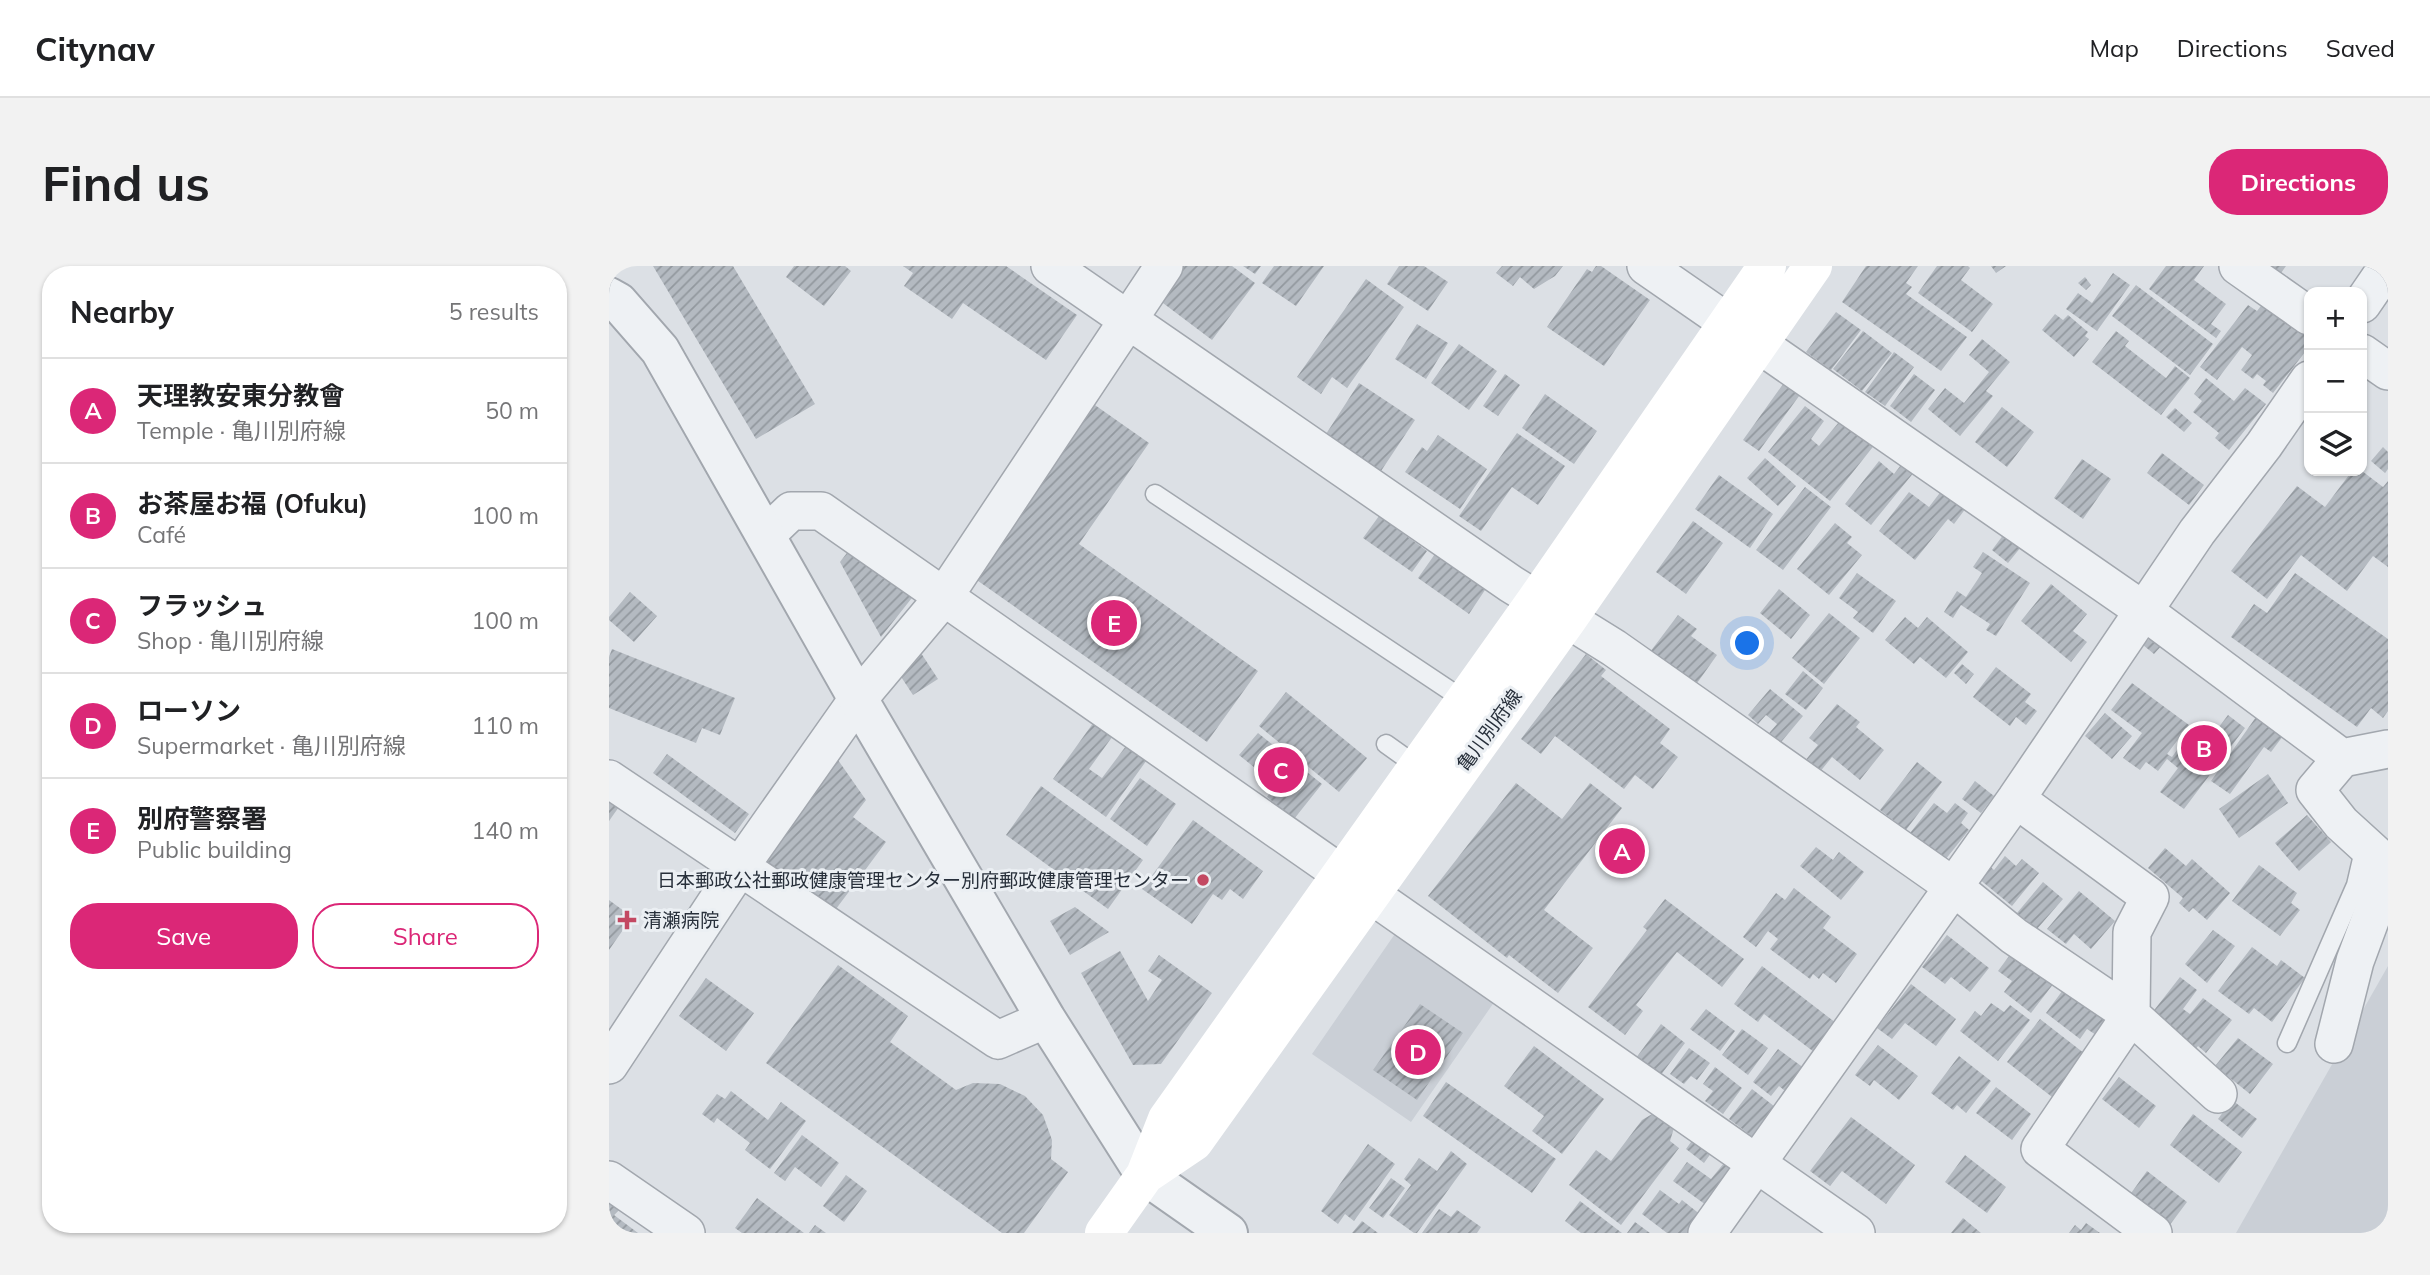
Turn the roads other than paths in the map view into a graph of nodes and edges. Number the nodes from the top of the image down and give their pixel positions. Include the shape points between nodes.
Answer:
1 (1050, 266) edge
2 (1164, 266) edge
3 (1646, 266) edge
4 (1767, 266) edge
5 (1813, 266) edge
6 (2238, 266) edge
7 (2388, 266) edge
8 (609, 297) edge
9 (2367, 297) edge
10 (2304, 312) edge
11 (1128, 320) junction
12 (1728, 322) junction
13 (1759, 344) junction
14 (2367, 356) edge
15 (2388, 371) edge
16 (2304, 387) edge
17 (1155, 494) dead end
18 (766, 536) junction
19 (943, 598) junction
20 (1536, 600) junction
21 (2144, 611) junction
22 (1568, 619) junction
23 (857, 699) junction
24 (1464, 700) junction
25 (1386, 744) dead end
26 (2388, 749) edge
27 (2342, 758) junction
28 (1417, 766) junction
29 (609, 779) edge
30 (2016, 799) junction
31 (2366, 846) junction
32 (739, 868) junction
33 (1355, 885) junction
34 (1954, 887) junction
35 (2131, 1015) junction
36 (1046, 1019) junction
37 (2287, 1044) dead end
38 (2334, 1044) dead end
39 (609, 1065) edge
40 (2218, 1094) dead end
41 (1756, 1161) junction
42 (1145, 1175) junction
43 (609, 1180) edge
44 (686, 1233) edge
45 (1104, 1233) edge
46 (1228, 1233) edge
47 (1707, 1233) edge
48 (1856, 1233) edge
49 (2153, 1233) edge

1 - 11 street
2 - 11 street
3 - 12 street
4 - 12 main road, 亀川別府線
5 - 13 main road, 亀川別府線
6 - 10 street
7 - 9 street
8 - 18 street via 660,350
11 - 19 street
11 - 20 street
12 - 13 street
12 - 20 main road, 亀川別府線
13 - 21 street
13 - 22 main road, 亀川別府線
14 - 15 street
16 - 21 street via 2196,532
17 - 24 lane
18 - 19 street via 791,512 821,512
18 - 23 street
19 - 23 street
19 - 33 street
20 - 22 street
20 - 24 main road, 亀川別府線
21 - 27 street
21 - 30 street
22 - 33 main road, 亀川別府線
22 - 34 street
23 - 32 street
23 - 36 street
24 - 28 main road, 亀川別府線
25 - 28 lane
26 - 27 street
27 - 31 street via 2315,790
28 - 33 main road, 亀川別府線
29 - 32 street
30 - 34 street
30 - 35 street via 2150,897 2132,932
31 - 37 lane via 2356,885
31 - 38 street via 2375,854 2375,907 2355,961
32 - 36 street via 999,1041
32 - 39 street
33 - 41 street
33 - 42 main road, 亀川別府線 via 1167,1119
34 - 35 street via 2014,936
34 - 41 street
35 - 40 street
35 - 49 street via 2040,1149
36 - 42 street
41 - 47 street
41 - 48 street
42 - 45 main road, 亀川別府線
42 - 46 street
43 - 44 street

